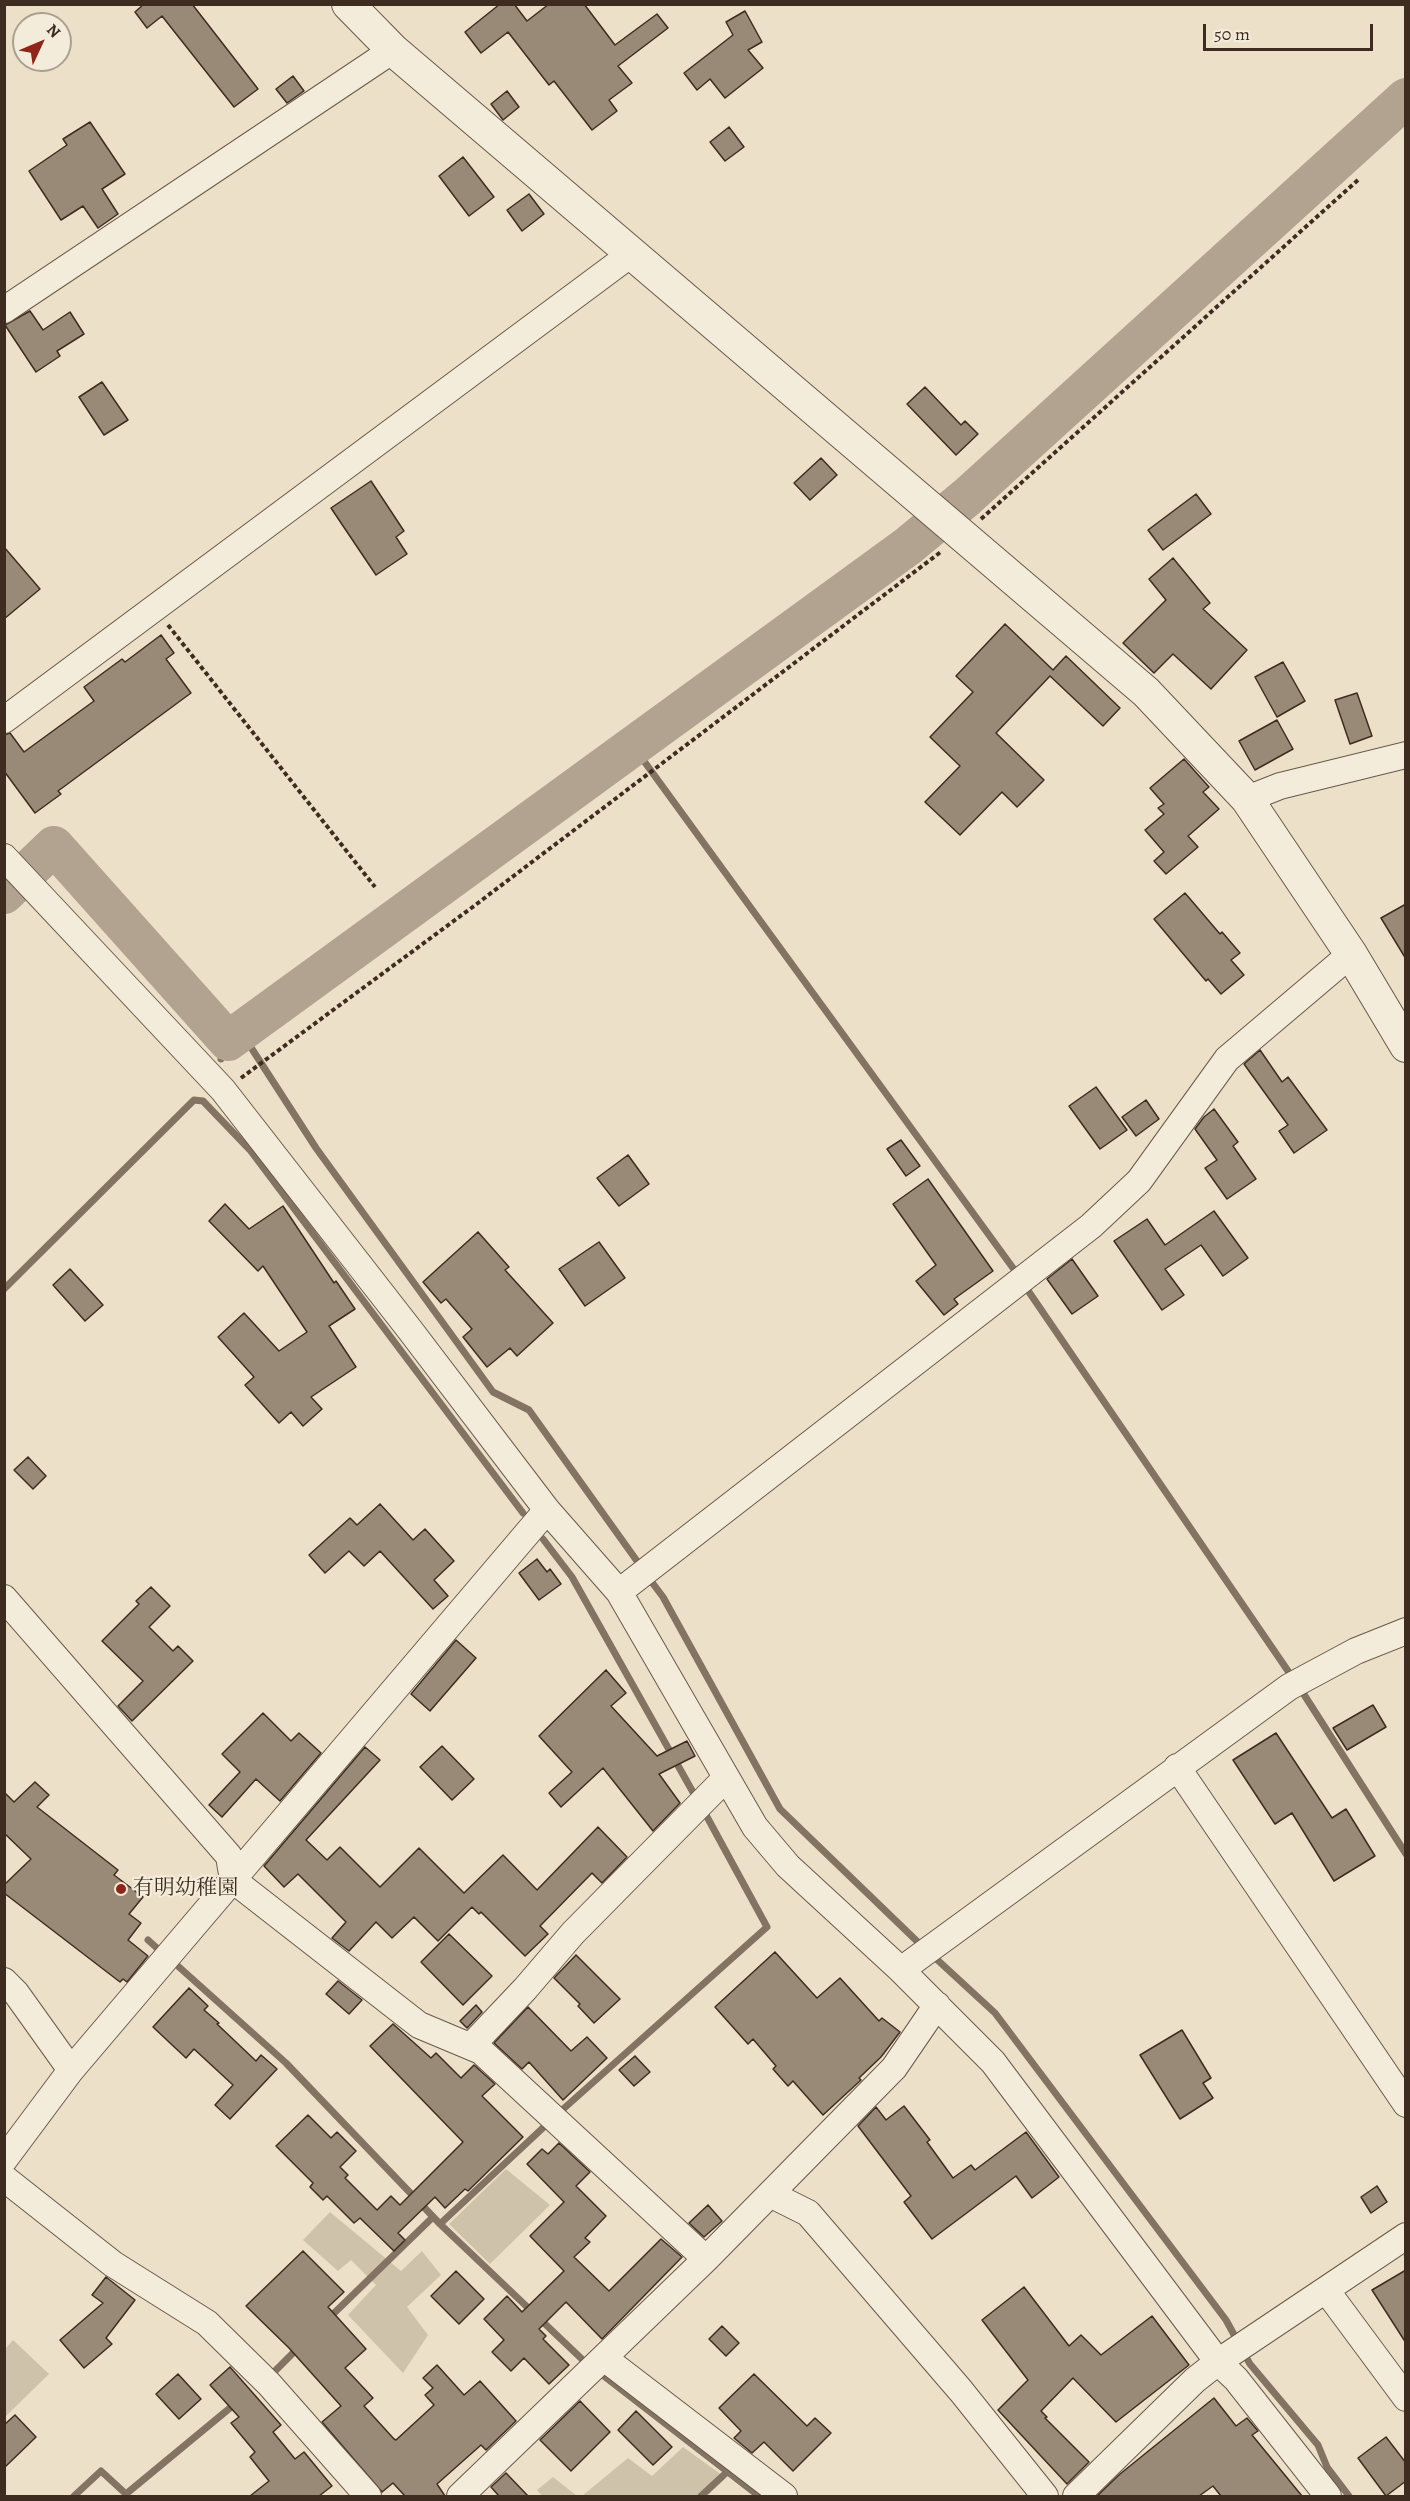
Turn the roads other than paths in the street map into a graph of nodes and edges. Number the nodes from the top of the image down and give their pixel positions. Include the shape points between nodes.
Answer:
1 (348, 4) edge
2 (393, 50) junction
3 (631, 254) junction
4 (4, 310) edge
5 (4, 720) edge
6 (1406, 756) edge
7 (1247, 799) junction
8 (8, 862) edge
9 (1351, 954) junction
10 (1406, 1046) edge
11 (547, 1510) junction
12 (637, 1578) junction
13 (4, 1598) edge
14 (1406, 1630) edge
15 (1177, 1767) junction
16 (726, 1778) junction
17 (233, 1880) junction
18 (919, 1956) junction
19 (4, 1981) edge
20 (937, 2005) junction
21 (471, 2046) junction
22 (71, 2070) junction
23 (1406, 2104) edge
24 (4, 2160) edge
25 (4, 2178) edge
26 (770, 2194) junction
27 (1406, 2235) edge
28 (706, 2259) junction
29 (1326, 2290) junction
30 (1236, 2350) junction
31 (604, 2358) junction
32 (1406, 2398) edge
33 (368, 2496) edge
34 (460, 2496) edge
35 (784, 2496) edge
36 (1044, 2496) edge
37 (1076, 2496) edge
38 (1328, 2496) edge

1 - 2 street
2 - 3 street
2 - 4 street
3 - 5 street
3 - 7 street via 1146,692
6 - 7 street via 1280,786
7 - 9 street
8 - 11 street via 223,1090
9 - 10 street
9 - 12 street via 1227,1059 1139,1181 1091,1226
11 - 12 street
11 - 17 street
12 - 16 street
13 - 17 street via 229,1856
14 - 15 street via 1356,1651 1289,1687
15 - 18 street
15 - 23 street
16 - 18 street via 755,1827 788,1866
16 - 21 street via 573,1933
17 - 21 street via 419,2025
17 - 22 street
18 - 20 street
19 - 22 street
20 - 26 street via 894,2068
20 - 30 street via 993,2062
21 - 28 street via 481,2051
22 - 24 street
25 - 33 street via 113,2264 207,2323 269,2384
26 - 28 street
26 - 36 street via 808,2213 961,2391
27 - 29 street
28 - 31 street
29 - 30 street
29 - 32 street
30 - 37 street via 1195,2380
30 - 38 street via 1236,2379
31 - 34 street
31 - 35 street

